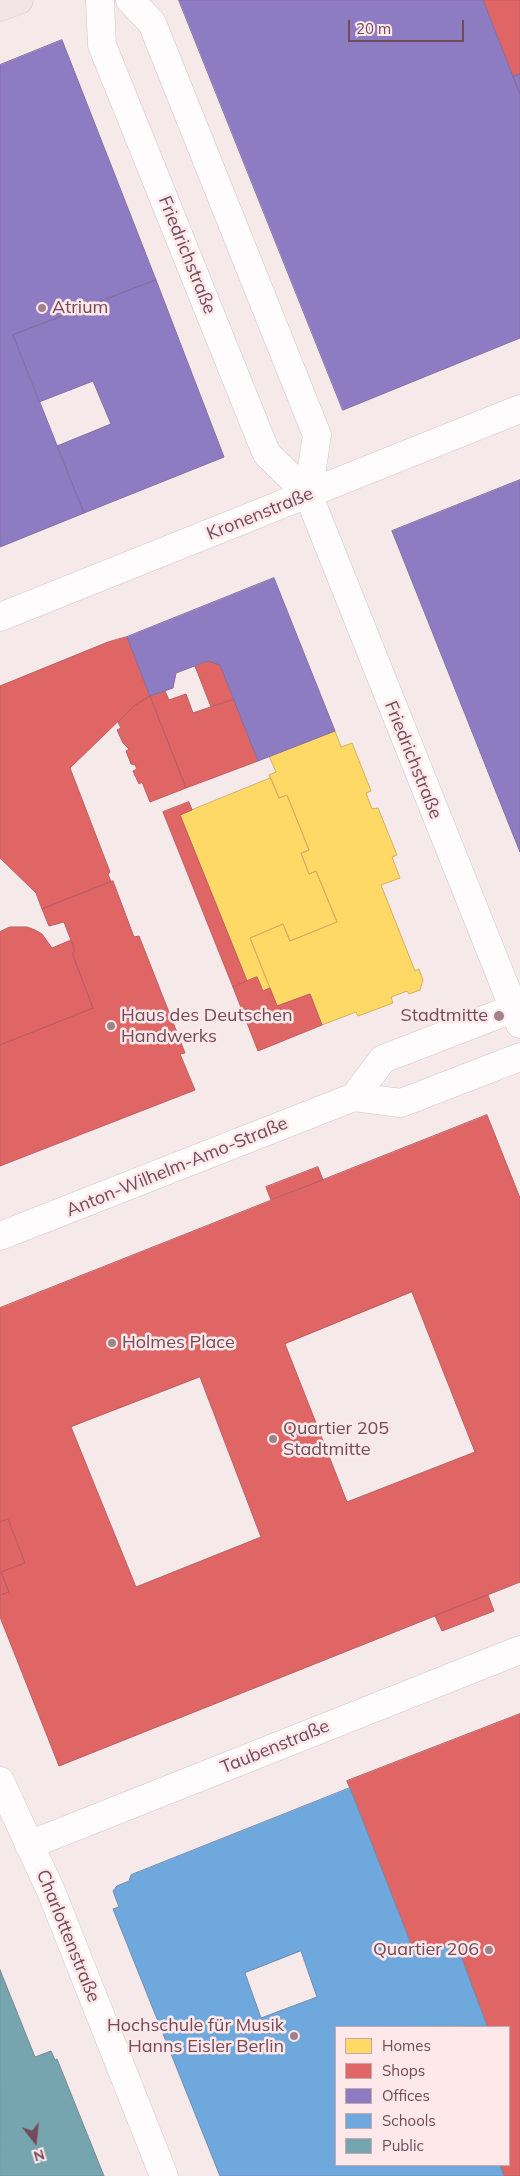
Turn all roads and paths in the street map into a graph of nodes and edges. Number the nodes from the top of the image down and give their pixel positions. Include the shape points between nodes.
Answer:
1 (19, 0) edge
2 (100, 0) edge
3 (130, 0) edge
4 (0, 7) edge
5 (520, 410) edge
6 (308, 494) junction
7 (0, 617) edge
8 (518, 1013) edge
9 (520, 1057) edge
10 (354, 1097) junction
11 (0, 1236) edge
12 (520, 1650) edge
13 (0, 1781) edge
14 (29, 1845) junction
15 (164, 2176) edge

1 - 4 main road
2 - 6 street, Friedrichstraße via 102,45 267,454
3 - 6 street via 152,23 317,435
5 - 6 street, Kronenstraße
6 - 7 street, Kronenstraße
6 - 8 street, Friedrichstraße
8 - 10 street via 383,1059
9 - 10 street, Anton-Wilhelm-Amo-Straße via 401,1103
10 - 11 street, Anton-Wilhelm-Amo-Straße
12 - 14 street, Taubenstraße
13 - 14 street, Charlottenstraße
14 - 15 street, Charlottenstraße via 57,1904

